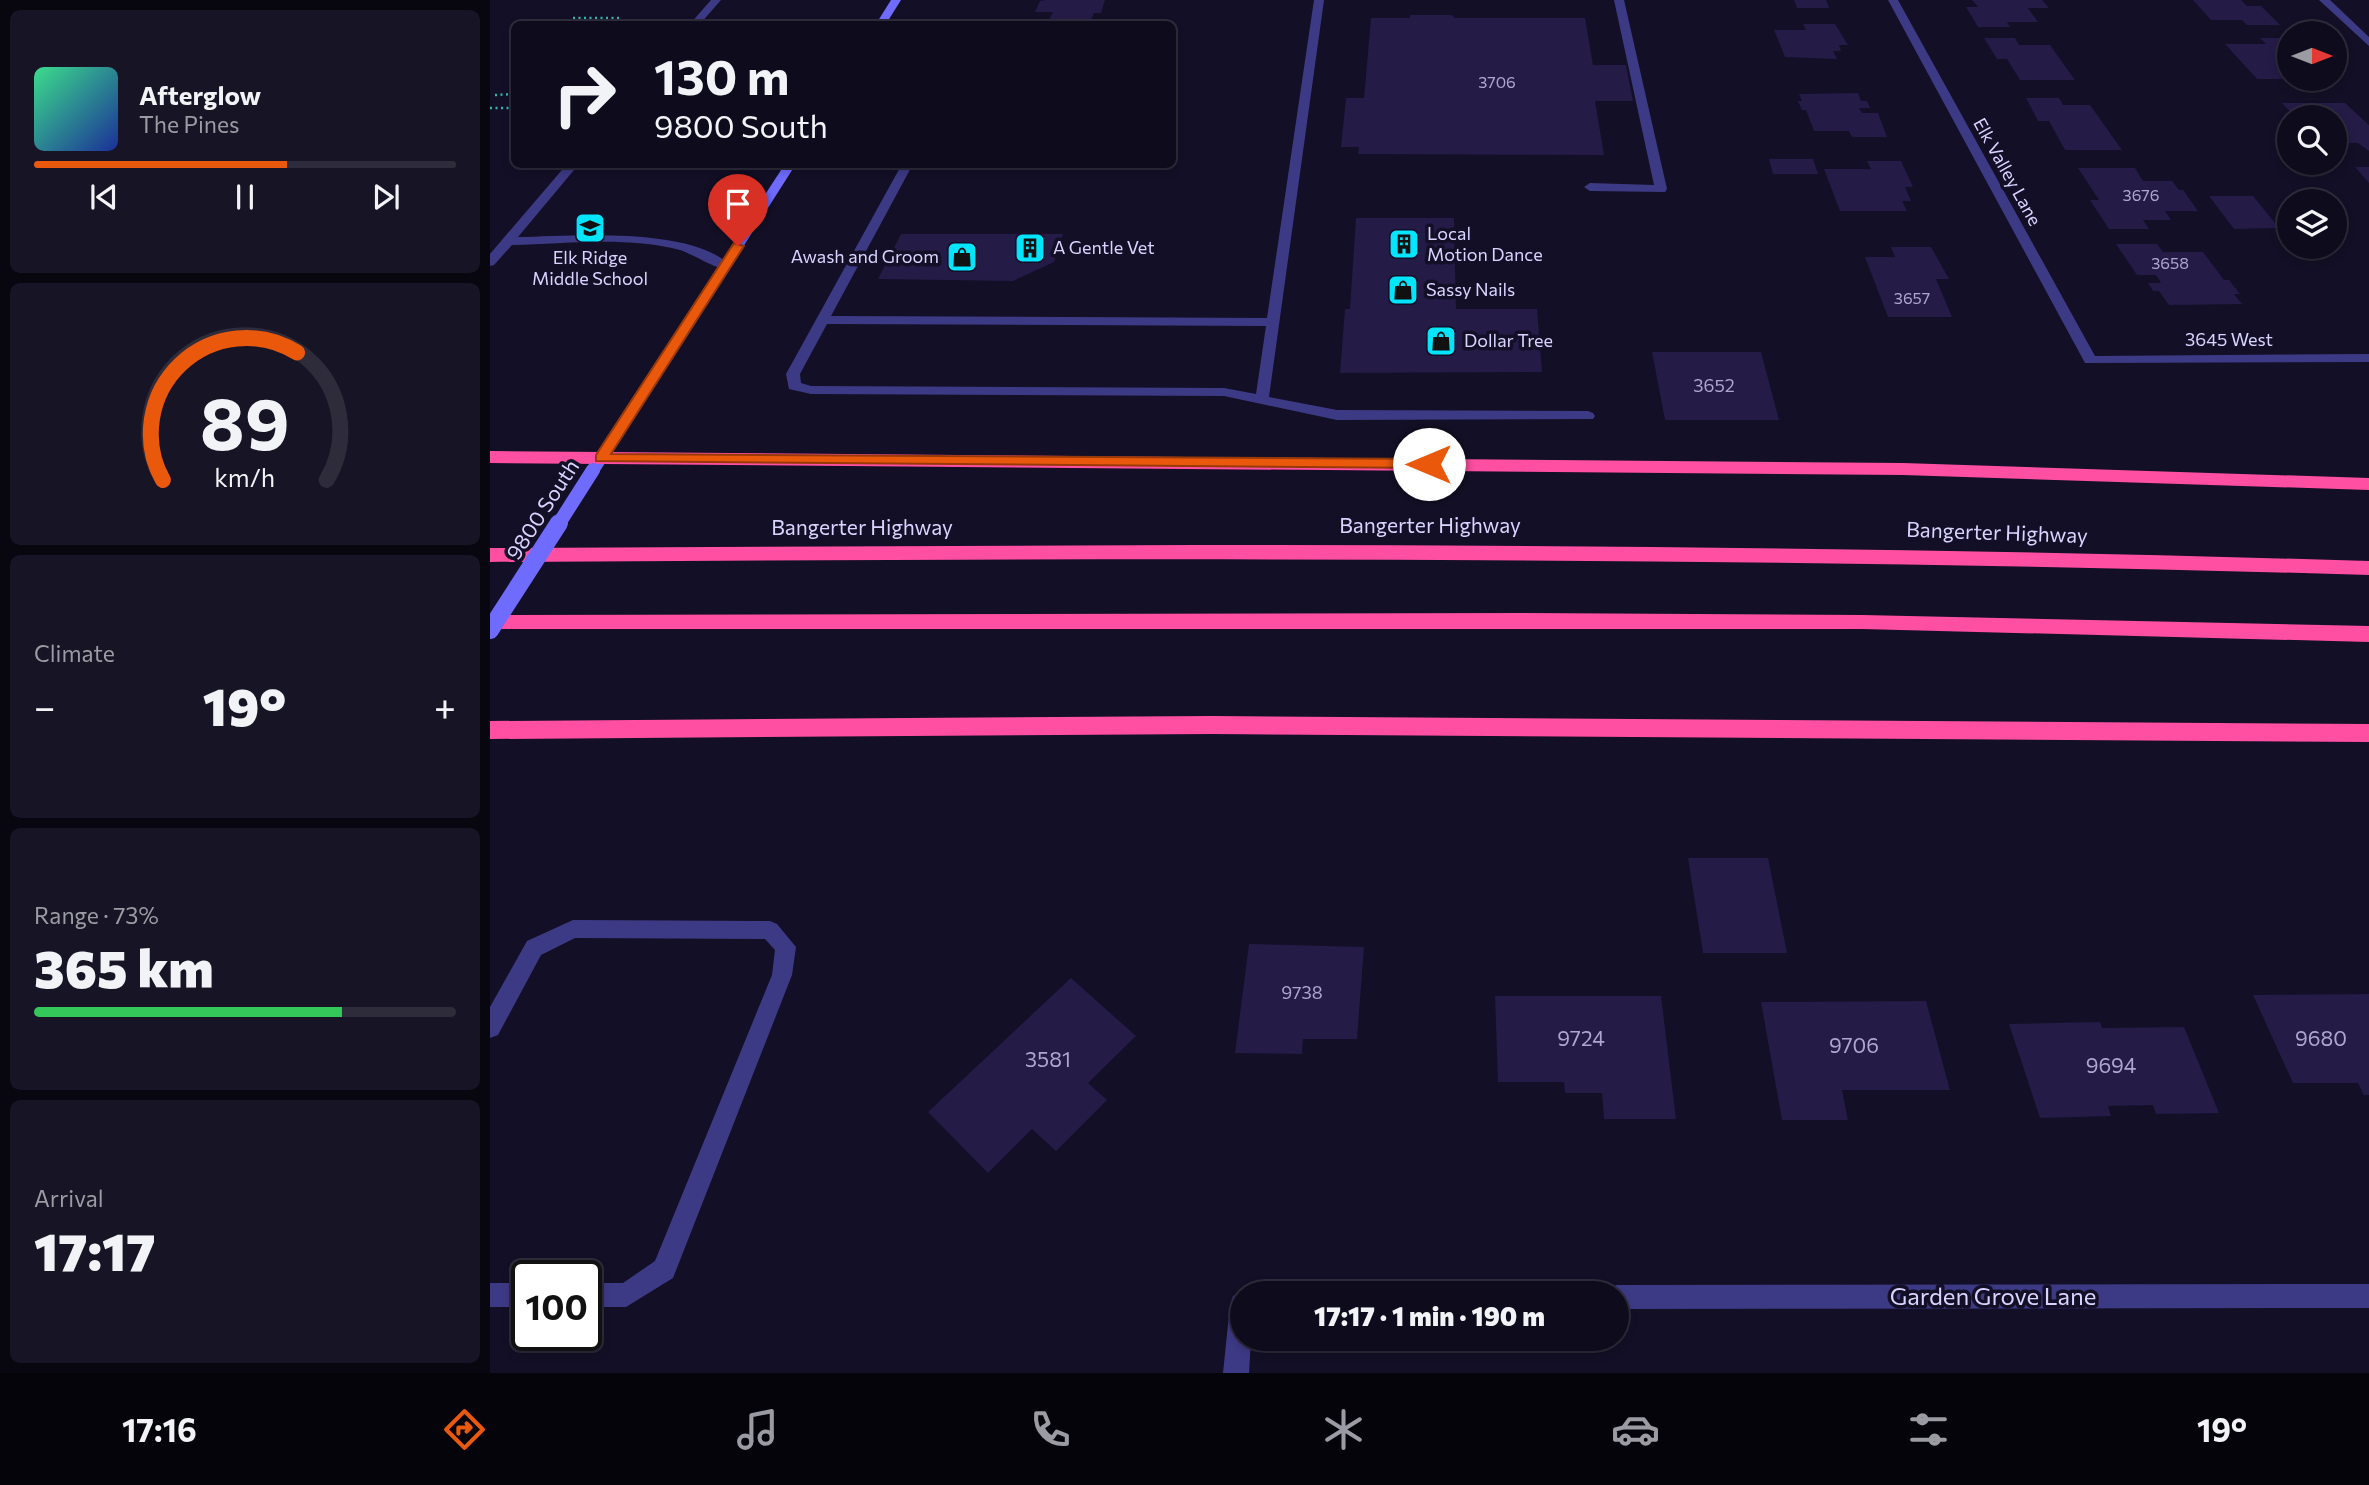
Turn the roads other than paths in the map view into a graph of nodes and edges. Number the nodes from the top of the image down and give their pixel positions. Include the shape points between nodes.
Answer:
1 (716, 0) edge
2 (896, 0) edge
3 (1319, 0) edge
4 (1619, 0) edge
5 (1893, 0) edge
6 (2324, 0) edge
7 (698, 21) edge
8 (883, 21) edge
9 (2369, 43) edge
10 (572, 168) edge
11 (788, 168) edge
12 (906, 168) edge
13 (1590, 187) dead end
14 (508, 241) junction
15 (490, 262) edge
16 (725, 266) junction
17 (822, 320) junction
18 (1272, 321) junction
19 (2369, 358) edge
20 (2090, 360) joint
21 (1262, 398) junction
22 (1588, 416) dead end
23 (490, 457) edge
24 (597, 464) junction
25 (2369, 484) edge
26 (490, 555) edge
27 (2369, 568) edge
28 (490, 622) edge
29 (490, 631) edge
30 (2369, 634) edge
31 (490, 730) edge
32 (2369, 733) edge
33 (490, 1028) edge
34 (490, 1295) edge
35 (511, 1295) edge
36 (602, 1295) edge
37 (2369, 1296) edge
38 (1629, 1297) edge
39 (1238, 1351) edge
40 (1236, 1373) edge

1 - 7 street
2 - 8 main road
3 - 18 street
4 - 13 street via 1661,189
5 - 20 street, Elk Valley Lane
6 - 9 street
10 - 14 street
11 - 16 main road, 9800 South
12 - 17 street
14 - 15 street
14 - 16 street via 664,242 702,251
16 - 24 main road, 9800 South
17 - 18 street
17 - 21 street via 793,374 794,386 801,389 1224,392
18 - 21 street
19 - 20 street, 3645 West
21 - 22 street via 1337,415
23 - 24 highway
24 - 25 highway via 1903,469
24 - 29 main road, 9800 South, bridge
26 - 27 highway, Bangerter Highway via 1446,550 1872,554
28 - 30 highway via 1875,622
31 - 32 highway via 1212,725
33 - 36 street via 534,948 573,929 770,930 786,947 782,975 664,1269 626,1295
34 - 35 street
37 - 38 street, Garden Grove Lane
39 - 40 street

